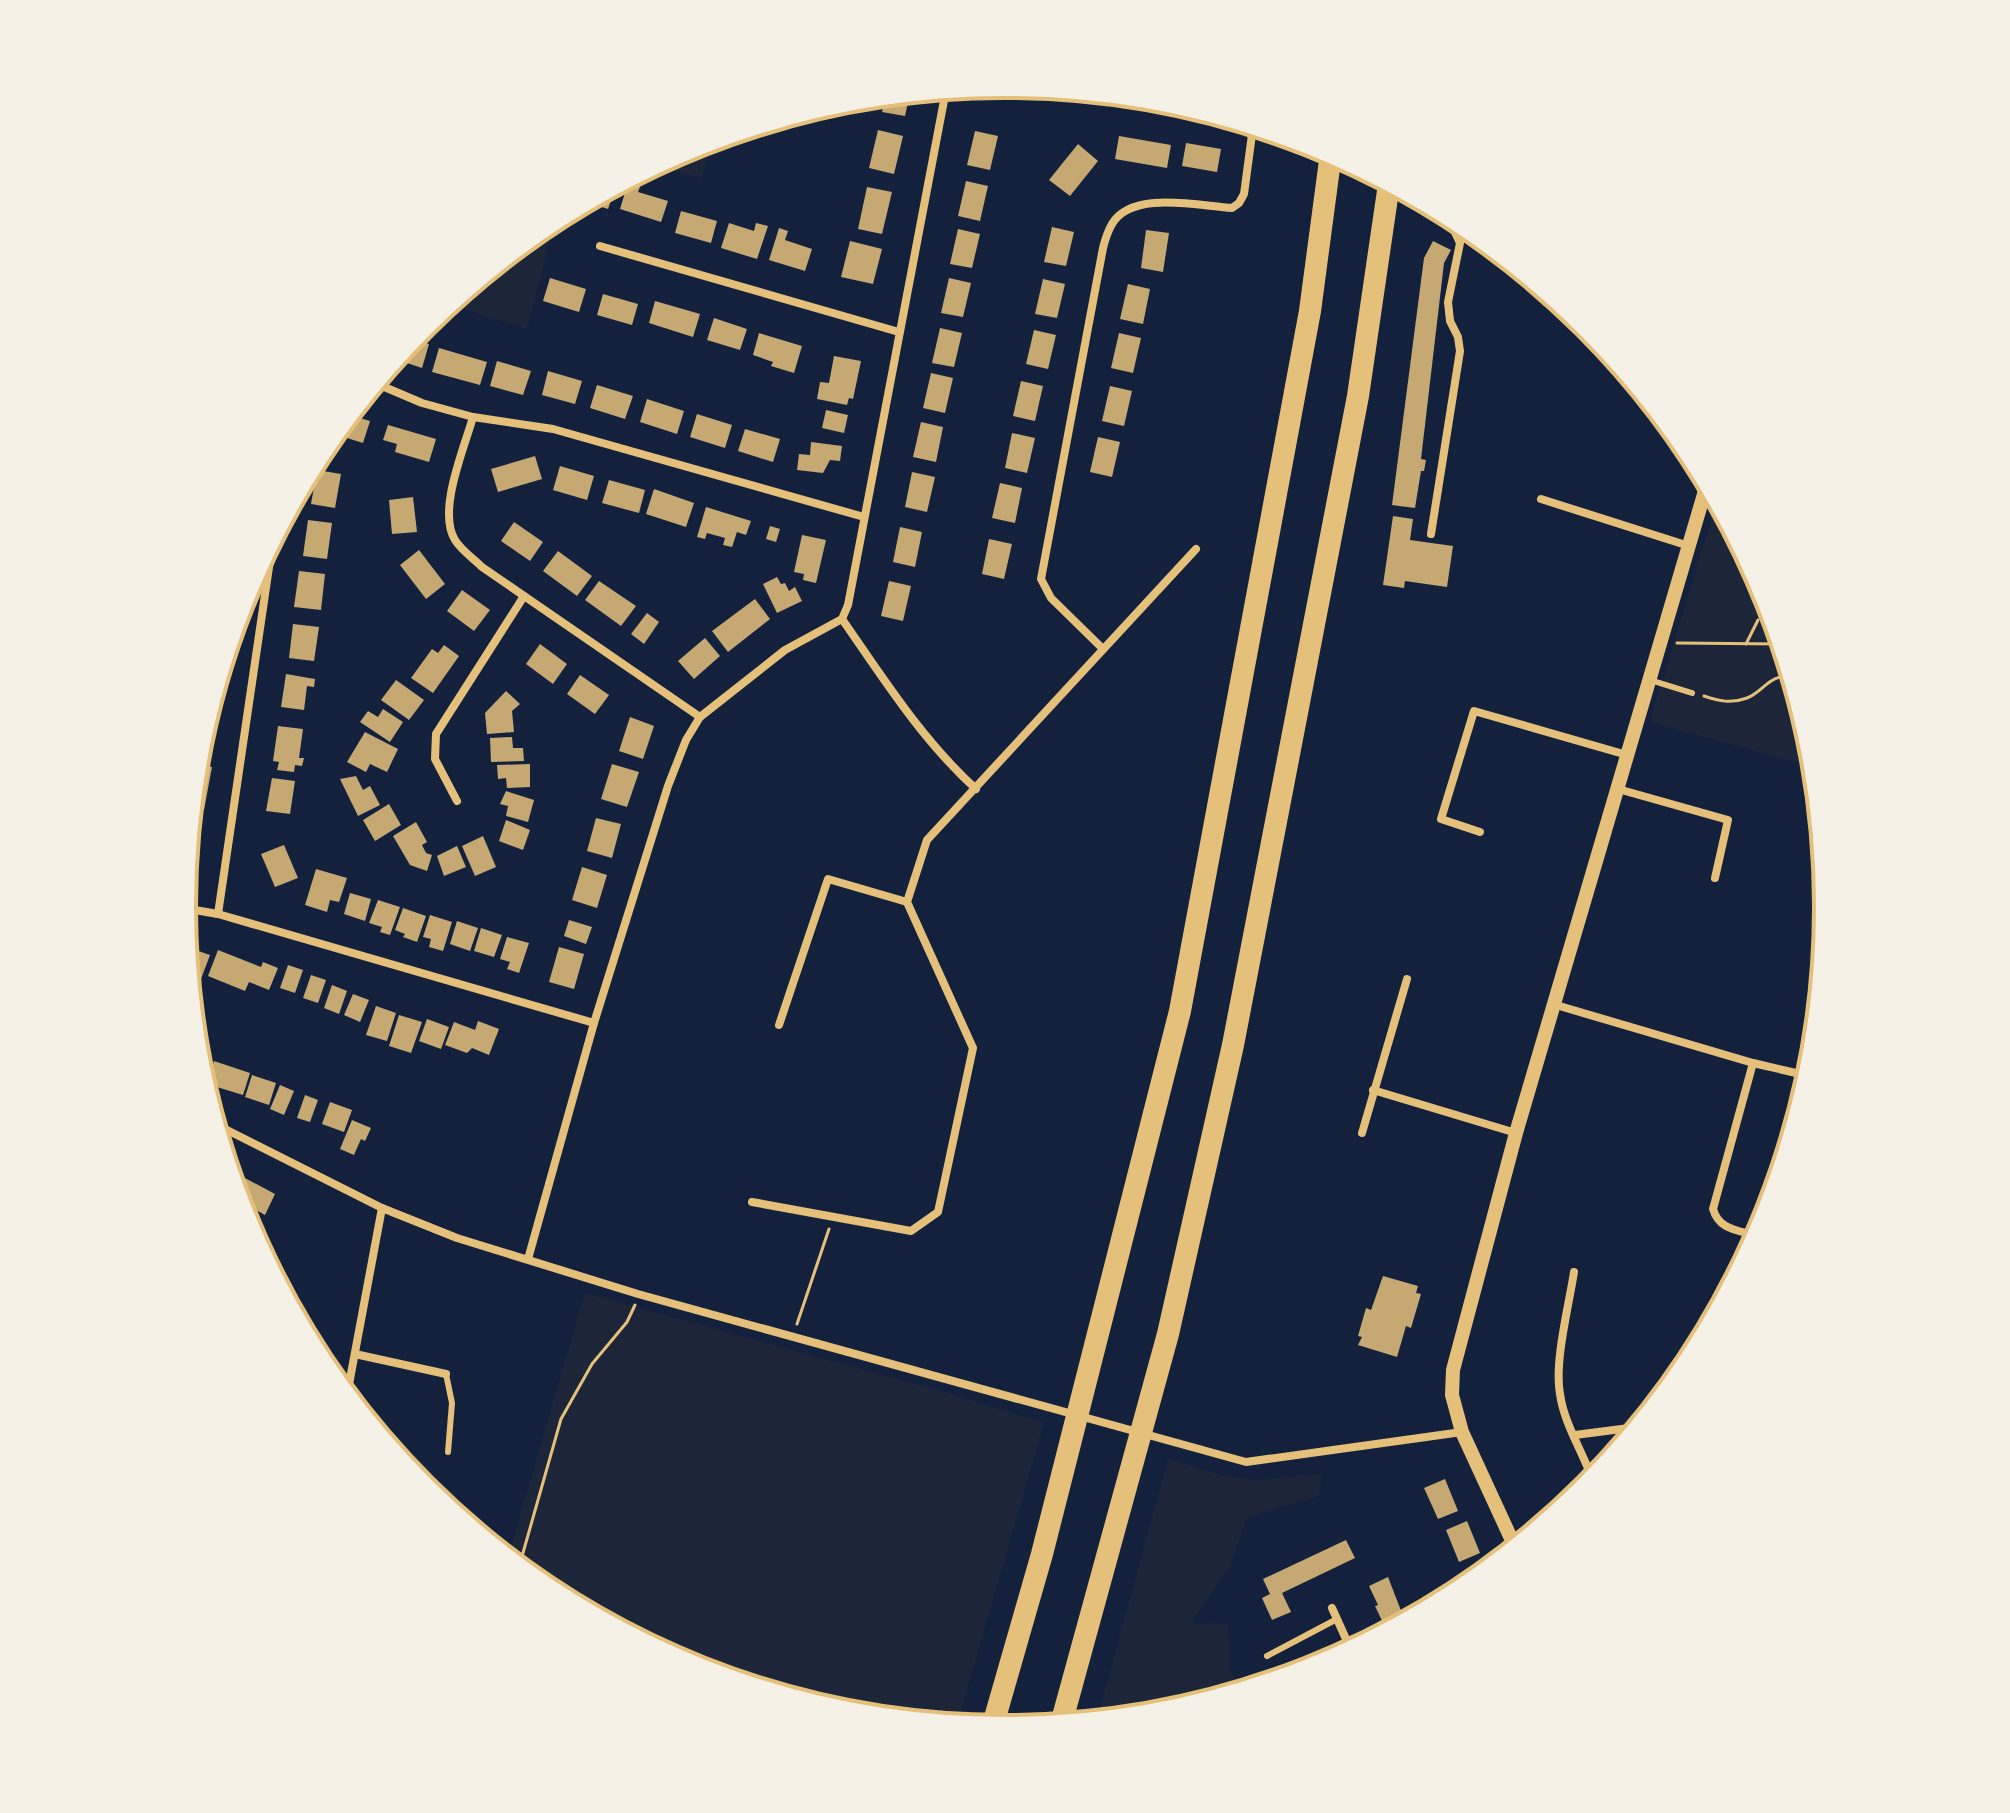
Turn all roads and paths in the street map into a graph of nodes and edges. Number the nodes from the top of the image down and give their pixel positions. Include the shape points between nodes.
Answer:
1 (944, 101) edge
2 (1252, 137) edge
3 (1329, 167) edge
4 (1387, 194) edge
5 (1457, 236) edge
6 (600, 246) dead end
7 (899, 332) junction
8 (385, 387) edge
9 (473, 417) junction
10 (1541, 499) dead end
11 (1703, 499) edge
12 (864, 517) junction
13 (1431, 534) dead end
14 (1690, 546) junction
15 (1196, 549) dead end
16 (268, 576) edge
17 (524, 596) junction
18 (842, 619) junction
19 (1758, 620) dead end
20 (1661, 642) junction
21 (1746, 644) junction
22 (1770, 644) edge
23 (1102, 648) junction
24 (1780, 677) edge
25 (1649, 680) junction
26 (1692, 693) joint
27 (700, 717) junction
28 (1627, 755) junction
29 (976, 789) junction
30 (1618, 789) junction
31 (457, 801) dead end
32 (1480, 832) dead end
33 (1715, 878) dead end
34 (907, 902) junction
35 (196, 910) edge
36 (218, 914) junction
37 (1407, 979) dead end
38 (1556, 1005) junction
39 (594, 1023) junction
40 (779, 1025) dead end
41 (1753, 1063) junction
42 (1796, 1073) edge
43 (1373, 1090) junction
44 (228, 1131) edge
45 (1362, 1133) dead end
46 (1516, 1133) junction
47 (752, 1202) dead end
48 (382, 1208) junction
49 (833, 1217) junction
50 (1745, 1232) edge
51 (528, 1259) junction
52 (1574, 1272) dead end
53 (638, 1294) junction
54 (792, 1337) junction
55 (355, 1354) junction
56 (446, 1374) joint
57 (350, 1380) edge
58 (1622, 1429) edge
59 (1462, 1432) junction
60 (1575, 1435) junction
61 (448, 1452) dead end
62 (1587, 1467) edge
63 (1512, 1536) edge
64 (522, 1555) edge
65 (1332, 1608) dead end
66 (1337, 1619) junction
67 (1346, 1639) edge
68 (1267, 1656) dead end
69 (1064, 1712) edge
70 (996, 1715) edge

1 - 7 street
2 - 23 street via 1239,203 1232,208 1148,202 1128,208 1112,222 1103,248 1041,579 1051,598
3 - 70 highway via 1310,311 1180,1011
4 - 69 highway via 1353,427 1233,1045 1168,1334
5 - 13 street via 1460,243 1448,302 1460,351
6 - 7 street
7 - 12 street
8 - 9 street
9 - 12 street via 553,429
9 - 17 street via 448,522 464,550
10 - 14 street
11 - 14 street
12 - 18 street
14 - 20 street
15 - 23 street
16 - 36 street
17 - 27 street
17 - 31 street via 436,734 435,759
18 - 27 street via 785,650
18 - 29 street via 925,737
19 - 21 path
20 - 21 path
20 - 25 street
21 - 22 path
23 - 29 street
24 - 26 path via 1765,682 1750,697 1726,703
25 - 26 lane
25 - 28 street
27 - 39 street via 668,786
28 - 30 street
28 - 32 street via 1474,711 1441,819
29 - 34 street via 927,840
30 - 33 street via 1728,820
30 - 38 street
34 - 40 street via 828,879
34 - 49 street via 973,1048 938,1212 911,1231
35 - 36 street
36 - 39 street
37 - 43 street
38 - 41 street
38 - 46 street
39 - 51 street
41 - 42 street
41 - 50 street via 1713,1209 1723,1226
43 - 45 street
43 - 46 street
44 - 48 street
46 - 59 street via 1453,1370 1452,1395
47 - 49 street
48 - 51 street
48 - 55 street
49 - 54 path
51 - 53 street
52 - 60 street via 1559,1392
53 - 54 street
53 - 64 path via 627,1322 592,1364 561,1419
54 - 59 street via 1246,1462
55 - 56 street
55 - 57 street
56 - 61 lane via 452,1403
58 - 60 street
59 - 63 street
60 - 62 street
65 - 66 street
66 - 67 street
66 - 68 lane

